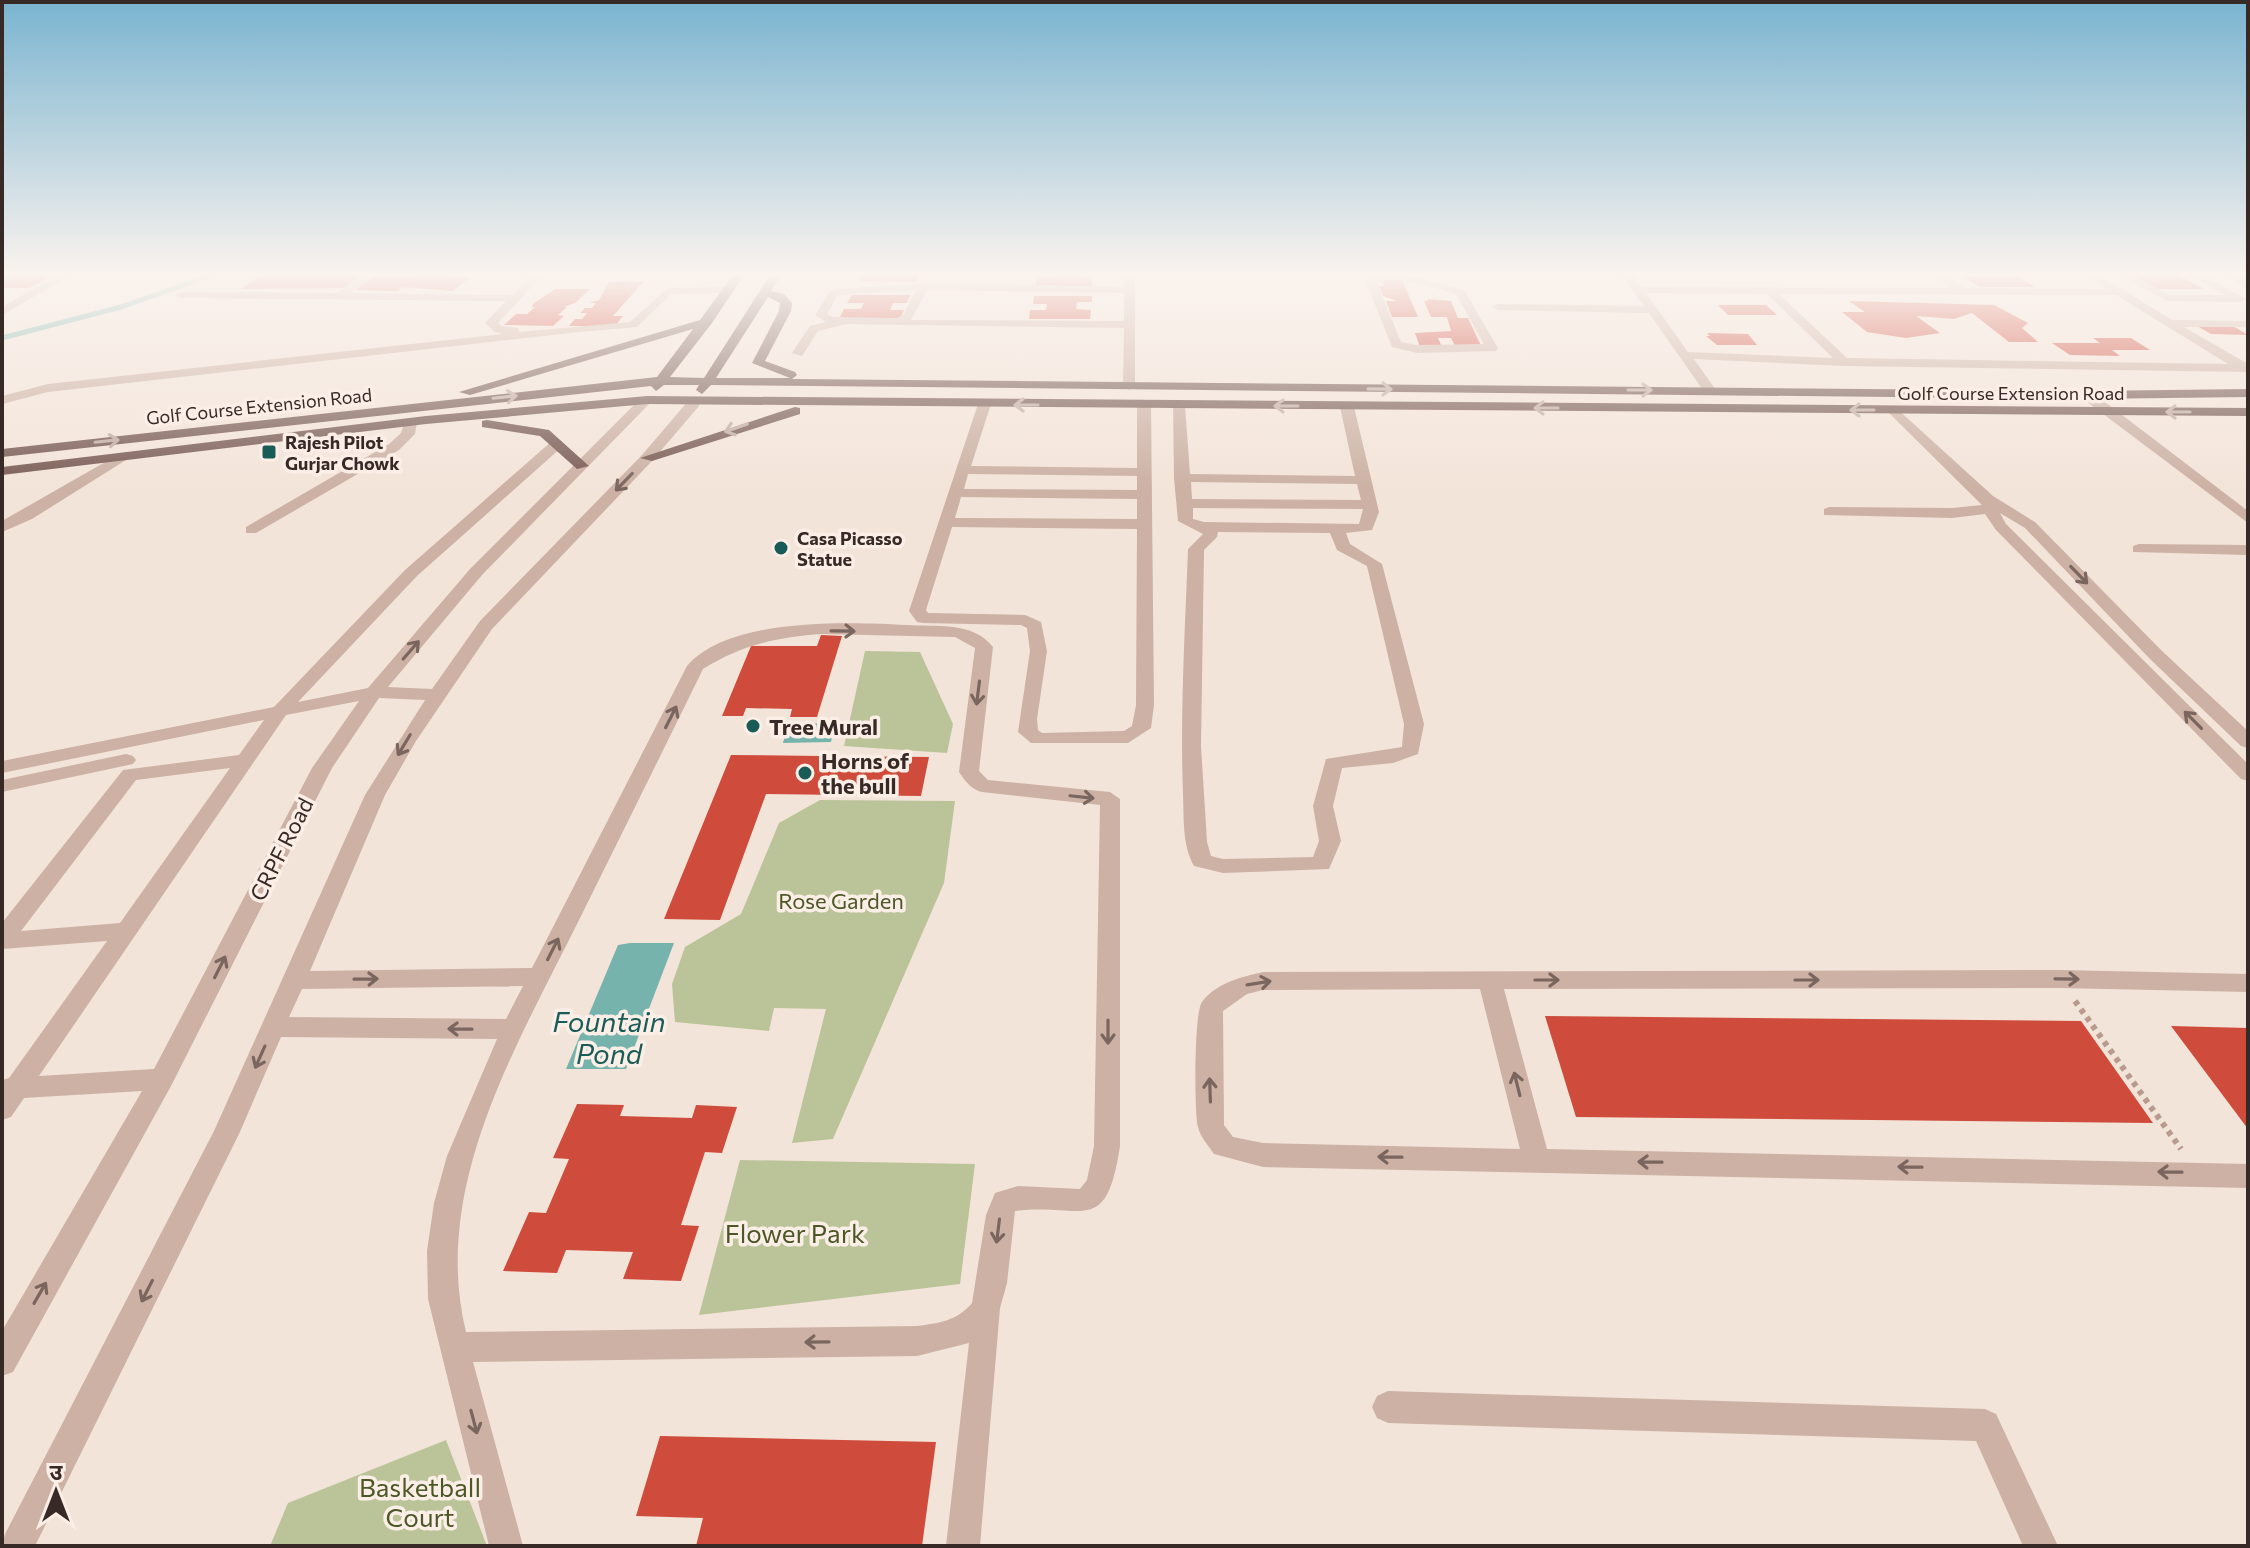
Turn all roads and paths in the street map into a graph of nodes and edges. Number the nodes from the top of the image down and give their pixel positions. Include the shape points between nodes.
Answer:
1 (439, 344) edge
2 (635, 344) edge
3 (689, 344) edge
4 (732, 344) edge
5 (767, 344) edge
6 (804, 344) edge
7 (1131, 344) edge
8 (1397, 344) edge
9 (1490, 344) edge
10 (1676, 344) edge
11 (1825, 344) edge
12 (2206, 344) edge
13 (798, 353) dead end
14 (1684, 355) junction
15 (1844, 362) junction
16 (2246, 368) edge
17 (659, 381) junction
18 (707, 382) junction
19 (836, 383) junction
20 (1129, 386) junction
21 (1710, 390) junction
22 (2248, 393) edge
23 (2087, 395) junction
24 (2, 400) edge
25 (647, 400) junction
26 (694, 403) junction
27 (839, 404) junction
28 (984, 404) junction
29 (1144, 405) junction
30 (1178, 406) junction
31 (1347, 407) junction
32 (1894, 410) junction
33 (2108, 411) junction
34 (2248, 412) edge
35 (411, 415) junction
36 (426, 420) junction
37 (557, 444) junction
38 (72, 445) junction
39 (2, 453) edge
40 (121, 457) junction
41 (647, 458) junction
42 (64, 464) junction
43 (582, 466) junction
44 (962, 470) junction
45 (2, 471) edge
46 (1144, 472) junction
47 (1181, 478) junction
48 (1364, 480) junction
49 (955, 493) junction
50 (1144, 495) junction
51 (1183, 503) junction
52 (1989, 504) junction
53 (1369, 505) junction
54 (1829, 512) dead end
55 (2248, 518) edge
56 (945, 522) junction
57 (1144, 524) junction
58 (2, 527) edge
59 (1206, 527) junction
60 (1336, 528) junction
61 (251, 530) dead end
62 (2139, 549) dead end
63 (2248, 550) edge
64 (374, 692) junction
65 (436, 695) junction
66 (282, 708) junction
67 (2248, 742) edge
68 (126, 760) dead end
69 (246, 760) junction
70 (2, 767) edge
71 (2248, 775) edge
72 (2, 786) edge
73 (124, 931) junction
74 (2, 940) edge
75 (539, 977) junction
76 (2059, 979) junction
77 (295, 980) junction
78 (1490, 980) junction
79 (2248, 983) edge
80 (274, 1027) junction
81 (514, 1029) junction
82 (162, 1079) junction
83 (7, 1095) edge
84 (1536, 1160) junction
85 (2198, 1173) junction
86 (2248, 1176) edge
87 (987, 1312) junction
88 (454, 1347) junction
89 (2, 1361) edge
90 (1388, 1407) dead end
91 (17, 1546) edge
92 (506, 1546) edge
93 (963, 1546) edge
94 (2041, 1546) edge

1 - 24 street via 48,388
2 - 35 main road
3 - 17 main road
4 - 18 main road
5 - 19 main road via 758,363
6 - 13 street
7 - 20 street
8 - 9 street via 1417,349 1492,348
10 - 14 street
11 - 15 street
12 - 16 street
14 - 15 street
14 - 21 street
15 - 16 street
17 - 18 main road, Golf Course Extension Road
17 - 25 main road
35 -> 17 main road, Golf Course Extension Road
18 - 19 main road, Golf Course Extension Road
18 - 26 main road
19 - 20 main road, Golf Course Extension Road
20 -> 21 main road, Golf Course Extension Road
21 - 23 main road, Golf Course Extension Road
22 - 23 main road, Golf Course Extension Road
23 - 33 street
25 - 26 main road, Golf Course Extension Road
25 - 36 main road, Golf Course Extension Road
25 - 43 street, CRPF Road
26 - 27 main road, Golf Course Extension Road
26 - 41 street
27 - 28 main road, Golf Course Extension Road
27 -> 41 main road via 747,424
29 -> 28 main road, Golf Course Extension Road
28 - 44 street
29 - 30 main road, Golf Course Extension Road
29 - 46 street
31 -> 30 main road, Golf Course Extension Road
30 - 47 street
32 -> 31 main road, Golf Course Extension Road
31 - 48 street
32 - 33 main road, Golf Course Extension Road
32 - 52 street
34 -> 33 main road, Golf Course Extension Road
33 - 55 street
35 - 36 main road, Golf Course Extension Road
38 -> 35 main road, Golf Course Extension Road
35 - 40 main road, Golf Course Extension Road
35 - 61 street via 408,434 394,447
36 - 37 main road via 499,424 544,433
37 - 43 main road
37 - 66 street via 411,573
38 - 39 main road, Golf Course Extension Road
38 - 42 main road
40 - 42 main road, Golf Course Extension Road
40 - 58 street
41 -> 65 street via 486,625
42 - 45 main road, Golf Course Extension Road
64 -> 43 street, CRPF Road via 476,572
44 - 46 street
44 - 49 street
46 - 50 street
47 - 48 street
47 - 51 street
48 - 53 street
49 - 50 street
49 - 56 street
50 - 57 street
51 - 53 street
51 - 59 street via 1186,521
52 - 54 street via 1952,513
52 -> 67 street via 2030,525
71 -> 52 street via 2001,527
53 - 60 street via 1367,527
56 - 57 street
56 - 57 street via 917,611 923,618 1025,620 1035,626 1038,643 1027,715 1028,732 1038,739 1128,737 1141,728
59 - 60 street
59 - 60 street via 1212,534 1196,549 1192,783 1202,861 1223,866 1321,864 1330,841 1323,806 1333,763 1397,758 1411,750 1414,724 1374,564 1343,547
62 - 63 street
64 - 65 street
64 - 66 street
82 -> 64 street, CRPF Road via 322,768
65 -> 77 street via 375,795
66 - 69 street
66 - 70 street
68 - 72 street
69 - 73 street
69 - 74 street via 130,774
73 - 74 street
73 - 83 street
77 -> 75 street
75 - 81 street
75 -> 87 street via 696,666 717,650 793,631 957,632 977,639 984,647 969,772 982,786 1110,799 1107,1146 1099,1189 1081,1201 1005,1202
78 -> 76 street
76 -> 79 street
76 - 85 path
77 - 80 street
84 -> 78 street
84 -> 78 street via 1263,1155 1224,1146 1211,1127 1211,1007 1240,986 1263,981
81 -> 80 street
80 -> 91 street via 226,1134
81 - 88 street via 471,1121 443,1233 444,1319
82 - 83 street
89 -> 82 street, CRPF Road
85 -> 84 street
85 - 86 street
87 -> 88 street via 965,1331 917,1341
87 - 93 street
88 -> 92 street
90 - 94 street via 1985,1425

